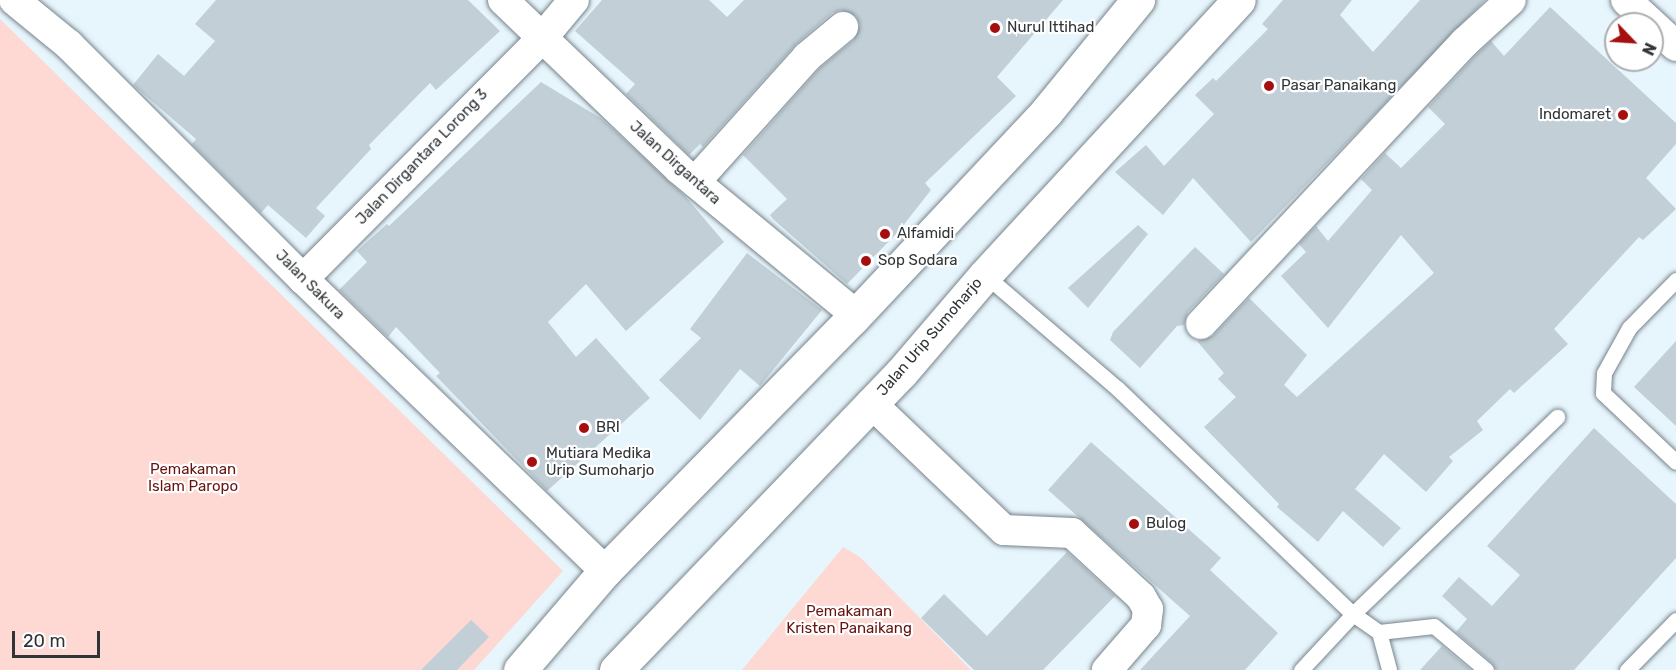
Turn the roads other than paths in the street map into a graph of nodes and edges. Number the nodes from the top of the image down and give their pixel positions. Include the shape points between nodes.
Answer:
1 (14, 0) edge
2 (503, 0) edge
3 (574, 0) edge
4 (1138, 0) edge
5 (1239, 0) edge
6 (1511, 0) edge
7 (1626, 0) edge
8 (843, 27) dead end
9 (543, 37) junction
10 (1676, 46) edge
11 (695, 182) junction
12 (985, 275) junction
13 (303, 279) junction
14 (1676, 280) edge
15 (856, 315) junction
16 (1201, 324) dead end
17 (871, 403) junction
18 (1557, 417) dead end
19 (1676, 462) edge
20 (605, 571) junction
21 (1353, 614) junction
22 (1676, 620) edge
23 (1379, 632) junction
24 (629, 665) edge
25 (520, 670) edge
26 (1107, 670) edge
27 (1301, 670) edge
28 (1389, 670) edge
29 (1486, 670) edge
30 (1627, 670) edge

1 - 13 street, Jalan Sakura via 69,45
2 - 9 street, Jalan Dirgantara
3 - 9 street, Jalan Dirgantara Lorong 3
4 - 15 highway via 1047,111
5 - 12 highway, Jalan Urip Sumoharjo
6 - 16 street via 1465,42
7 - 10 street
8 - 11 street via 807,57
9 - 11 street, Jalan Dirgantara
9 - 13 street, Jalan Dirgantara Lorong 3
11 - 15 street, Jalan Dirgantara
12 - 17 highway, Jalan Urip Sumoharjo
12 - 21 lane via 1117,388
13 - 20 street, Jalan Sakura
14 - 19 lane via 1629,328 1604,373 1603,393
15 - 20 highway
17 - 24 highway, Jalan Urip Sumoharjo
17 - 26 street via 1004,530 1072,533 1141,597 1149,609 1146,625
18 - 21 lane
20 - 25 highway
21 - 23 lane
21 - 27 lane
22 - 30 lane
23 - 28 lane
23 - 29 lane via 1434,626

